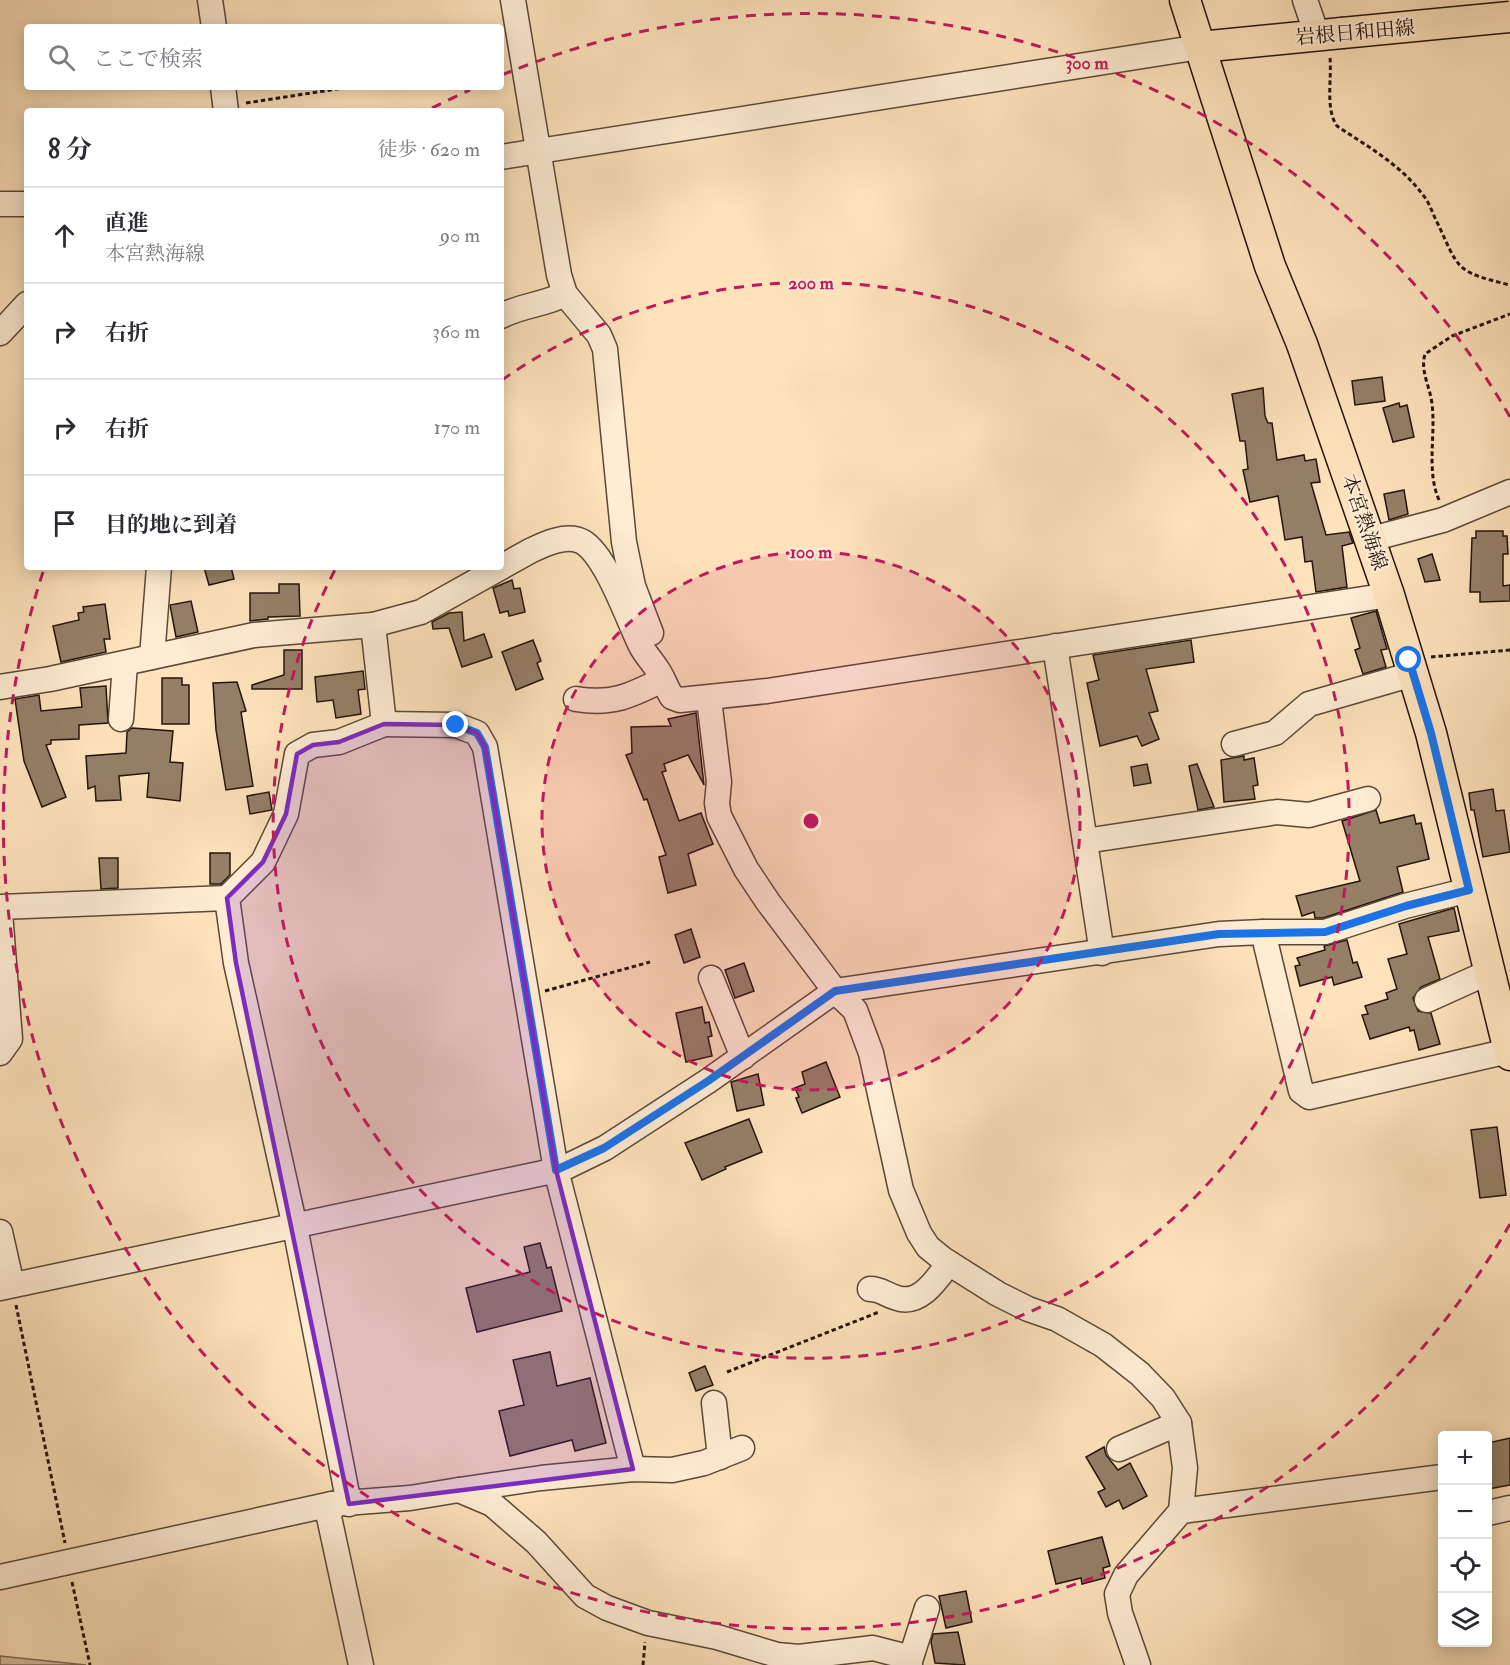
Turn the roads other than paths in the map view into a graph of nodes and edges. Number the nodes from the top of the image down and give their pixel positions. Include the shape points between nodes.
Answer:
1 (210, 0) edge
2 (513, 0) edge
3 (1185, 0) edge
4 (1305, 0) edge
5 (1510, 17) edge
6 (214, 24) edge
7 (1329, 35) junction
8 (1200, 47) junction
9 (538, 151) junction
10 (504, 157) edge
11 (0, 204) edge
12 (24, 204) edge
13 (565, 294) junction
14 (24, 307) edge
15 (504, 315) edge
16 (0, 333) edge
17 (1510, 492) edge
18 (1371, 539) junction
19 (504, 566) edge
20 (159, 570) edge
21 (497, 570) edge
22 (1389, 595) junction
23 (373, 625) junction
24 (1055, 646) junction
25 (152, 657) junction
26 (125, 664) junction
27 (1411, 667) junction
28 (660, 675) junction
29 (0, 687) edge
30 (576, 699) dead end
31 (709, 699) junction
32 (121, 719) dead end
33 (384, 724) junction
34 (1233, 744) dead end
35 (1368, 799) dead end
36 (1085, 841) junction
37 (1469, 890) junction
38 (227, 898) junction
39 (0, 907) edge
40 (0, 912) edge
41 (1263, 932) junction
42 (1102, 953) junction
43 (1489, 972) junction
44 (711, 978) dead end
45 (835, 991) junction
46 (1426, 1000) dead end
47 (0, 1053) edge
48 (1510, 1053) edge
49 (743, 1057) junction
50 (556, 1170) junction
51 (295, 1227) junction
52 (0, 1232) edge
53 (950, 1263) junction
54 (6, 1287) edge
55 (870, 1289) dead end
56 (714, 1403) dead end
57 (1179, 1423) junction
58 (1119, 1449) dead end
59 (633, 1469) junction
60 (1438, 1479) edge
61 (459, 1490) junction
62 (341, 1504) junction
63 (1510, 1508) edge
64 (1181, 1511) junction
65 (1492, 1513) edge
66 (0, 1577) edge
67 (927, 1608) dead end
68 (361, 1665) edge
69 (910, 1665) edge
70 (1138, 1665) edge

1 - 6 street
2 - 9 street
3 - 8 main road, 本宮熱海線
4 - 7 street
5 - 7 main road, 岩根日和田線, bridge
7 - 8 main road, 岩根日和田線
8 - 9 street
8 - 18 main road, 本宮熱海線 via 1270,266
9 - 10 street
9 - 13 street
11 - 12 street
13 - 15 street
13 - 28 street via 599,335 605,349 624,542
14 - 16 street
17 - 18 street via 1447,518
18 - 22 main road, 本宮熱海線
19 - 28 street via 546,543 576,540 589,548 609,575 643,649
20 - 25 street
21 - 23 street via 421,612
22 - 24 street
22 - 27 main road, 本宮熱海線
23 - 25 street via 254,635
23 - 33 street
24 - 31 street
24 - 36 street
25 - 26 street
26 - 29 street
26 - 32 street
27 - 34 street via 1309,704 1275,733
27 - 37 main road, 本宮熱海線
28 - 30 street via 627,698 598,702
28 - 31 street via 672,697
31 - 45 street via 719,816 746,869
33 - 38 street via 339,742 313,745 297,754 286,814 263,862
33 - 50 street via 456,725 477,733 485,747
35 - 36 street via 1310,815 1277,812
36 - 42 street
37 - 41 street via 1325,932
37 - 43 main road, 本宮熱海線
38 - 39 street
38 - 51 street via 236,963
40 - 47 street via 10,1039
41 - 42 street via 1219,934
41 - 48 street via 1301,1091 1309,1097
42 - 45 street
43 - 46 street
43 - 48 main road, 本宮熱海線
44 - 49 street
45 - 49 street
45 - 53 street via 855,1010 864,1030 901,1190 919,1233 928,1247
49 - 50 street via 604,1148
50 - 51 street
50 - 59 street
51 - 54 street
51 - 62 street
52 - 54 street
53 - 55 street via 932,1285 912,1299
53 - 57 street via 998,1294 1028,1310 1058,1319 1103,1345 1140,1374 1163,1398
56 - 59 street via 731,1452 672,1470
57 - 58 street
57 - 64 street via 1185,1468
59 - 61 street
60 - 64 street
61 - 62 street
61 - 69 street via 492,1504 536,1542 585,1596 607,1608 648,1623 717,1637 777,1655 799,1657 873,1648 891,1651
62 - 66 street
62 - 68 street via 329,1517
63 - 65 street
64 - 70 street via 1118,1589 1120,1613
67 - 69 street

